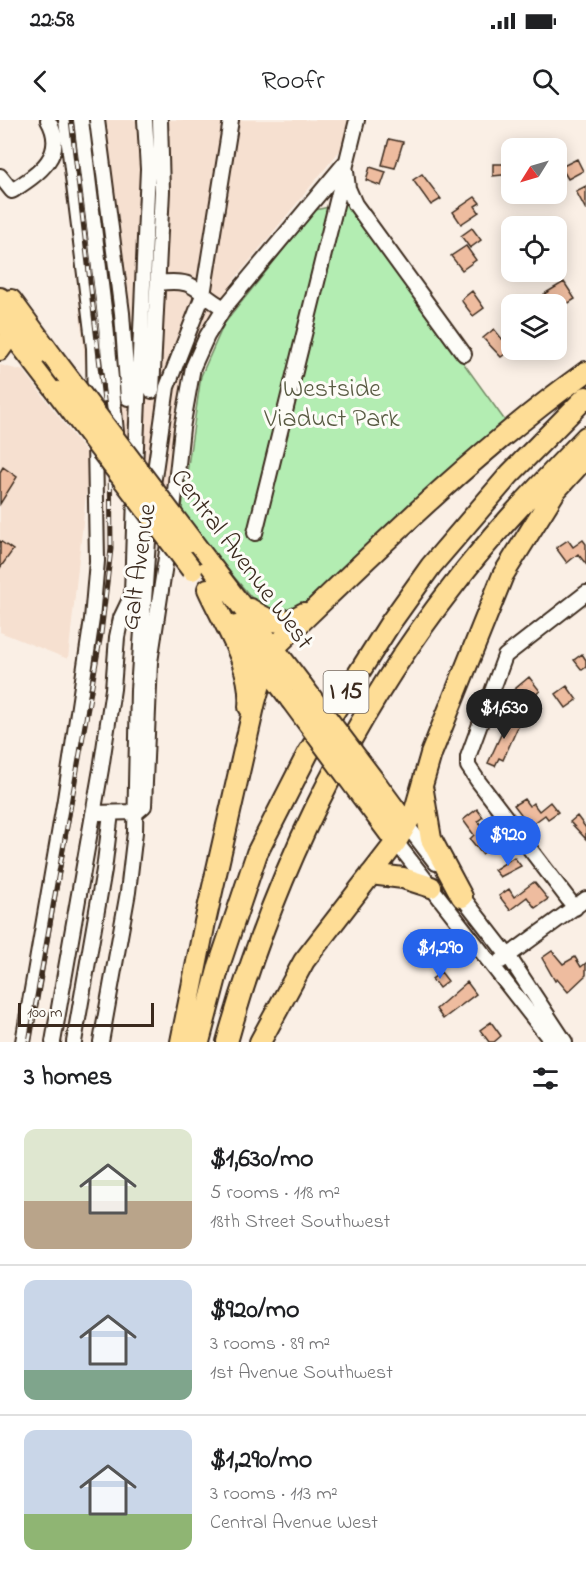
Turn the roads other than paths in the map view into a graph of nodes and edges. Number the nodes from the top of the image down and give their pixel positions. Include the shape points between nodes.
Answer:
1 (48, 120) edge
2 (66, 120) edge
3 (81, 120) edge
4 (97, 120) edge
5 (145, 120) edge
6 (159, 120) edge
7 (231, 120) edge
8 (357, 120) edge
9 (345, 163) junction
10 (0, 176) edge
11 (158, 283) junction
12 (0, 286) edge
13 (0, 298) edge
14 (207, 298) junction
15 (224, 308) junction
16 (0, 318) edge
17 (211, 330) junction
18 (12, 334) junction
19 (0, 351) edge
20 (464, 354) dead end
21 (51, 360) junction
22 (586, 372) edge
23 (167, 387) junction
24 (139, 394) junction
25 (586, 398) edge
26 (114, 400) junction
27 (586, 438) edge
28 (586, 457) edge
29 (118, 458) dead end
30 (255, 533) dead end
31 (208, 589) junction
32 (586, 593) edge
33 (238, 601) junction
34 (322, 602) junction
35 (274, 648) junction
36 (265, 666) junction
37 (296, 692) junction
38 (245, 753) junction
39 (422, 784) junction
40 (369, 791) junction
41 (137, 812) junction
42 (93, 813) junction
43 (111, 813) junction
44 (406, 824) junction
45 (396, 842) junction
46 (370, 874) junction
47 (431, 887) junction
48 (462, 897) junction
49 (581, 904) edge
50 (509, 957) junction
51 (492, 966) junction
52 (22, 1042) edge
53 (53, 1042) edge
54 (74, 1042) edge
55 (101, 1042) edge
56 (181, 1042) edge
57 (199, 1042) edge
58 (227, 1042) edge
59 (260, 1042) edge
60 (552, 1042) edge
61 (565, 1042) edge

1 - 10 street via 54,131 51,158 35,176 12,192
2 - 52 street via 94,348 97,561 65,799
3 - 26 street
4 - 24 street via 122,313
5 - 24 street via 148,169
6 - 11 street via 162,182
7 - 14 street via 208,264
8 - 9 street
9 - 15 street, Galt Avenue
9 - 20 street via 348,188 355,204
9 - 30 street
11 - 14 street via 183,281
11 - 24 street
12 - 21 highway, Central Avenue West
13 - 18 highway via 12,318
14 - 15 street
14 - 17 street
14 - 23 street
15 - 17 street, Galt Avenue
16 - 18 highway, Central Avenue West
17 - 41 street, Galt Avenue via 193,367 182,428 166,570 150,662 146,798
18 - 19 main road
18 - 21 highway via 29,341
18 - 31 highway, Central Avenue West, bridge
21 - 33 highway, Central Avenue West, bridge
22 - 34 highway via 449,483
23 - 24 street
23 - 41 street via 146,556 135,756
24 - 26 street
24 - 42 street via 132,595 117,637 113,689
25 - 57 highway, I 15 via 510,474 431,566 308,753 257,853 219,966
26 - 29 street
27 - 58 highway, I 15 via 517,508 452,586 356,733 289,865 241,992
28 - 39 highway via 556,489 503,575
31 - 36 highway, Central Avenue West
31 - 38 highway via 246,675 250,702
32 - 49 street via 505,656 471,744 468,766
33 - 34 highway via 269,621 290,622
33 - 35 highway, Central Avenue West
34 - 35 highway
35 - 36 highway
35 - 37 highway, Central Avenue West
36 - 37 highway, Central Avenue West
36 - 38 highway
37 - 40 highway, Central Avenue West, bridge
38 - 56 highway
39 - 44 highway via 415,810
39 - 48 highway via 431,839
40 - 44 highway, Central Avenue West
40 - 45 highway, Central Avenue West
41 - 43 street
41 - 55 street via 129,892
42 - 43 street
42 - 53 street
43 - 54 street
44 - 45 highway
44 - 48 street, Central Avenue West
45 - 46 highway
45 - 47 street, Central Avenue West
46 - 47 highway
46 - 59 highway via 304,962
47 - 51 street, Central Avenue West
48 - 50 street, Central Avenue West
49 - 50 street
50 - 51 street
50 - 61 street, Central Avenue West
51 - 60 street, Central Avenue West

